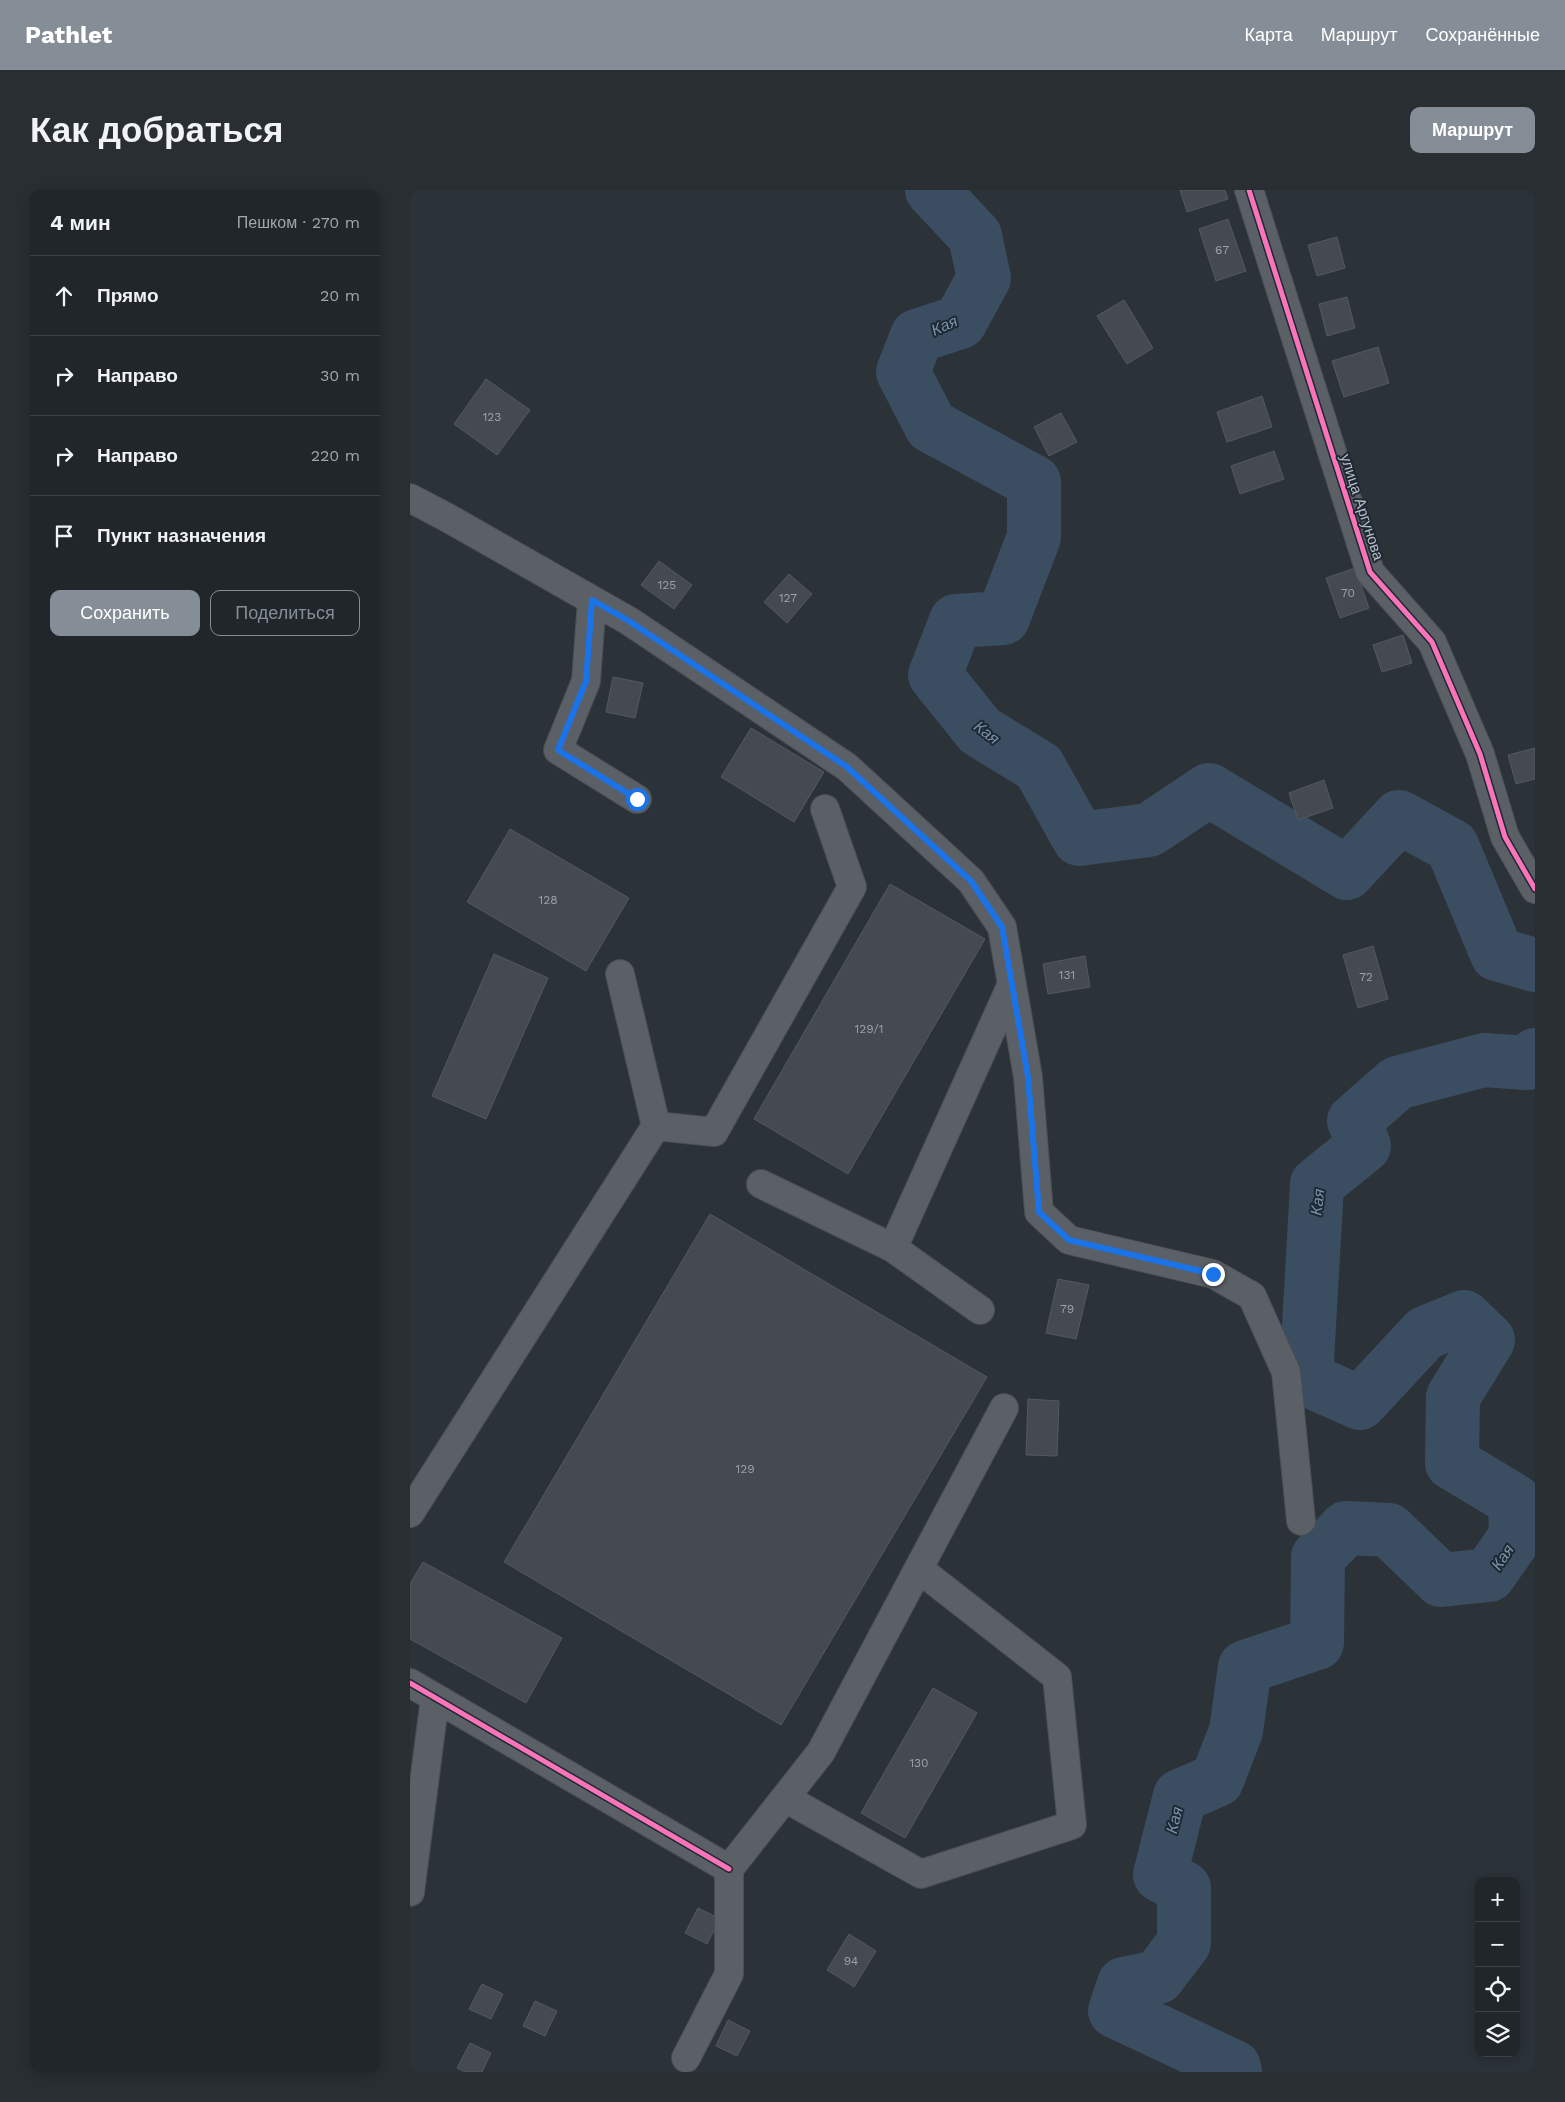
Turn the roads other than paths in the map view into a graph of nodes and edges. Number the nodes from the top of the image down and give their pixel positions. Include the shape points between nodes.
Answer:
1 (1249, 190) edge
2 (410, 498) edge
3 (592, 600) junction
4 (637, 799) dead end
5 (825, 809) dead end
6 (1535, 889) edge
7 (620, 974) dead end
8 (1012, 984) junction
9 (656, 1126) junction
10 (761, 1184) dead end
11 (893, 1248) junction
12 (980, 1310) dead end
13 (1004, 1408) dead end
14 (410, 1513) edge
15 (1301, 1521) dead end
16 (919, 1569) junction
17 (410, 1684) edge
18 (435, 1698) junction
19 (785, 1798) junction
20 (729, 1869) junction
21 (410, 1892) edge
22 (686, 2058) dead end

1 - 6 street, улица Аргунова via 1370,572 1432,642 1480,754 1505,837
2 - 3 street
3 - 4 street via 586,681 558,750
3 - 8 street via 629,621 847,767 971,881 1002,927
5 - 9 street via 852,887 714,1132
7 - 9 street
8 - 11 street
8 - 15 street via 1028,1077 1039,1212 1069,1240 1213,1274 1252,1296 1286,1372
9 - 14 street
10 - 11 street
11 - 12 street
13 - 16 street
16 - 19 street via 821,1752
16 - 19 street via 1057,1677 1072,1825 921,1874
17 - 18 street
18 - 20 street
18 - 21 street
19 - 20 street
20 - 22 street via 729,1974

